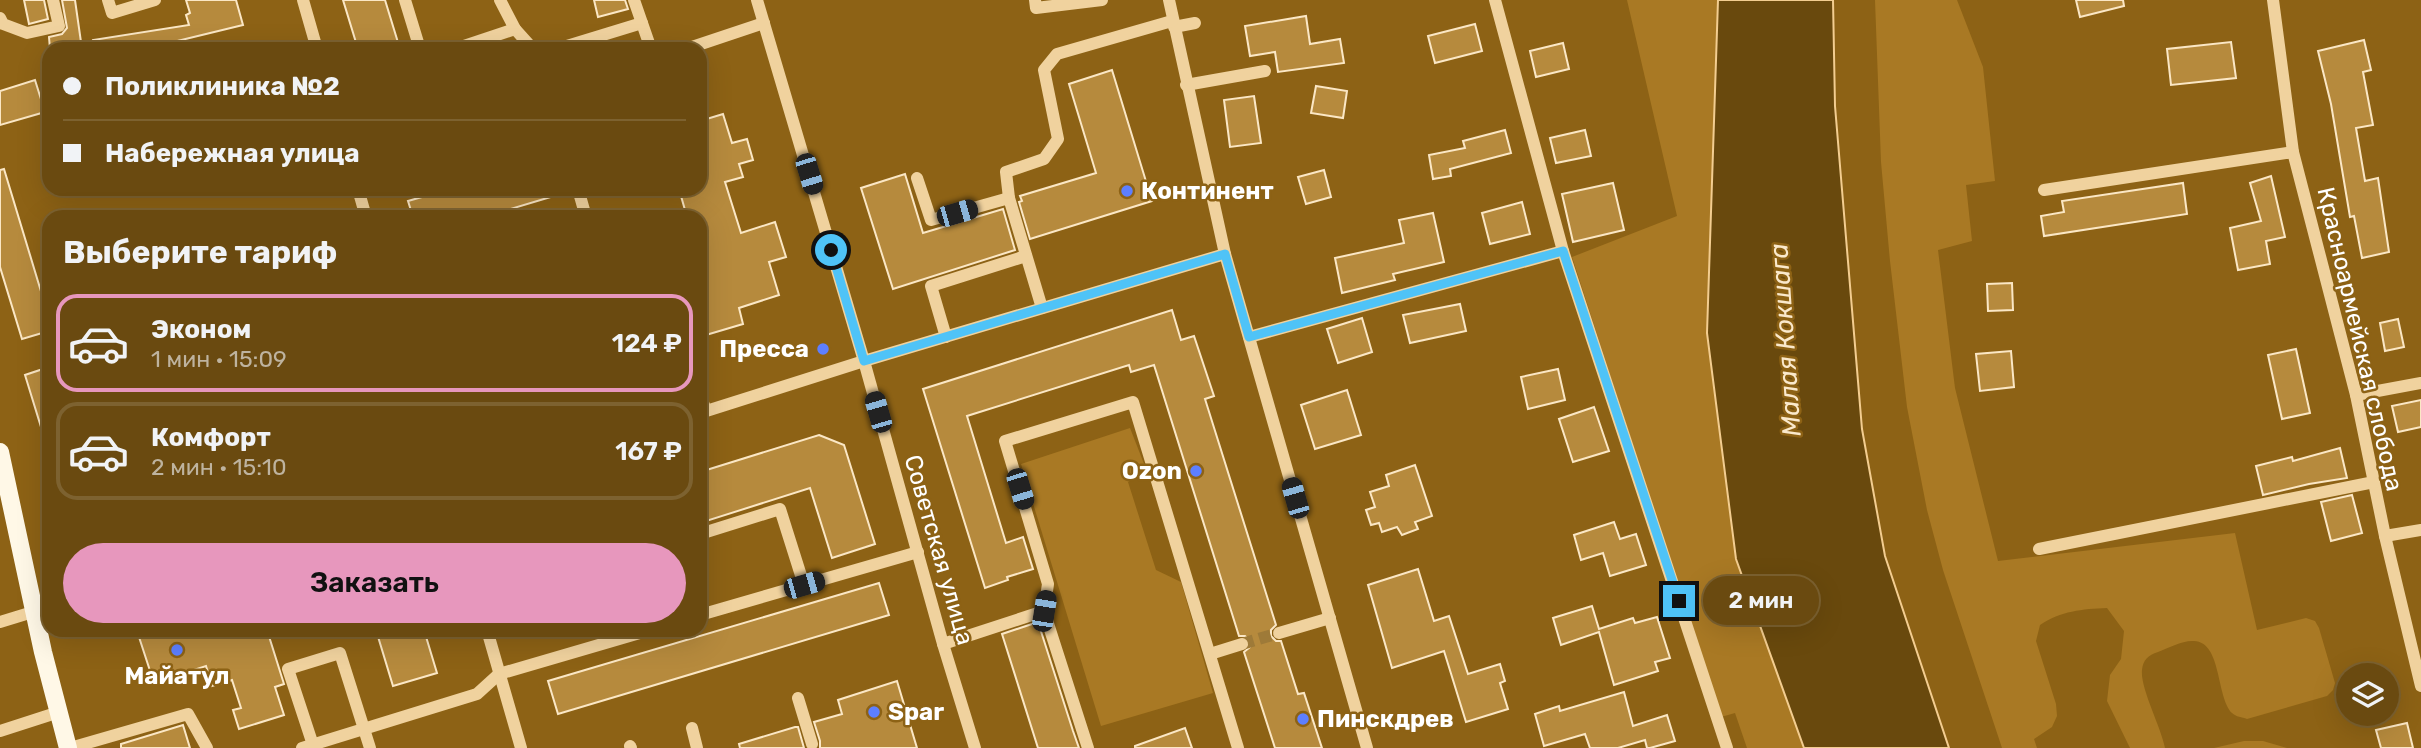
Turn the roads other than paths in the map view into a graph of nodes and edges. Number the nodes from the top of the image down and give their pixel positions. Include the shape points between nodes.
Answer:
1 (52, 0) edge
2 (108, 0) edge
3 (155, 0) edge
4 (303, 0) edge
5 (405, 0) edge
6 (500, 0) edge
7 (634, 0) edge
8 (757, 0) edge
9 (1035, 0) edge
10 (1102, 0) edge
11 (1169, 0) edge
12 (1495, 0) edge
13 (2273, 0) edge
14 (0, 18) edge
15 (642, 23) junction
16 (764, 23) junction
17 (1195, 23) dead end
18 (1173, 24) junction
19 (515, 29) junction
20 (315, 42) edge
21 (418, 42) edge
22 (476, 42) edge
23 (527, 42) edge
24 (580, 42) edge
25 (649, 42) edge
26 (707, 42) edge
27 (1265, 71) dead end
28 (1186, 85) junction
29 (2293, 152) junction
30 (917, 178) dead end
31 (2044, 190) dead end
32 (1009, 198) junction
33 (1563, 251) junction
34 (1225, 254) junction
35 (1026, 256) junction
36 (1042, 308) junction
37 (946, 337) junction
38 (1249, 337) junction
39 (864, 361) junction
40 (2421, 383) edge
41 (2356, 395) junction
42 (707, 411) edge
43 (0, 452) edge
44 (2374, 482) junction
45 (2421, 530) edge
46 (707, 532) edge
47 (2385, 536) junction
48 (2039, 549) dead end
49 (918, 552) junction
50 (804, 585) junction
51 (42, 609) edge
52 (1044, 611) junction
53 (707, 613) edge
54 (1330, 618) junction
55 (0, 622) edge
56 (1279, 633) tunnel mouth
57 (47, 637) edge
58 (489, 637) edge
59 (626, 637) edge
60 (943, 644) junction
61 (1242, 644) tunnel mouth
62 (1210, 654) junction
63 (499, 674) junction
64 (2421, 686) edge
65 (798, 698) dead end
66 (59, 712) junction
67 (692, 728) dead end
68 (365, 729) junction
69 (0, 731) edge
70 (812, 744) dead end
71 (308, 746) edge
72 (69, 748) edge
73 (207, 748) edge
74 (370, 748) edge
75 (521, 748) edge
76 (697, 748) edge
77 (975, 748) edge
78 (1088, 748) edge
79 (1238, 748) edge
80 (1367, 748) edge
81 (1727, 748) edge

1 - 14 street via 59,26 27,33 3,24
2 - 3 street via 112,13
4 - 20 street
5 - 21 street
6 - 19 street
7 - 15 street
8 - 16 street, Советская улица
9 - 10 street via 1036,8
11 - 18 street
12 - 33 street
13 - 29 street, Красноармейская слобода
15 - 24 street
15 - 25 street
16 - 26 street
16 - 39 street, Советская улица
17 - 18 street
18 - 28 street
18 - 32 street via 1057,54 1044,70 1058,139 1044,159 1006,172
19 - 22 street
19 - 23 street
27 - 28 street
28 - 34 street
29 - 31 street
29 - 41 street, Красноармейская слобода
30 - 32 street via 930,220
32 - 35 street
33 - 38 street
33 - 81 street
34 - 36 street
34 - 38 street
35 - 36 street
35 - 37 street via 931,286
36 - 37 street
37 - 39 street
38 - 54 street
39 - 42 street
39 - 49 street, Советская улица
40 - 41 street
41 - 44 street, Красноармейская слобода
43 - 51 main road
44 - 47 street, Красноармейская слобода
44 - 48 street
45 - 47 street
46 - 50 street via 780,509
47 - 64 street, Красноармейская слобода
49 - 50 street
49 - 60 street, Советская улица
50 - 53 street
51 - 55 street
52 - 60 street
52 - 62 street via 1048,584 1005,441 1133,402
52 - 78 street
54 - 56 street
54 - 80 street
57 - 66 main road
58 - 63 street
59 - 63 street
60 - 77 street, Советская улица
61 - 62 street
62 - 79 street
63 - 68 street via 477,694
63 - 75 street
65 - 70 street
66 - 69 street
66 - 72 main road
67 - 76 street
68 - 71 street
68 - 71 street via 340,653 288,669
68 - 74 street
72 - 73 street via 188,714

